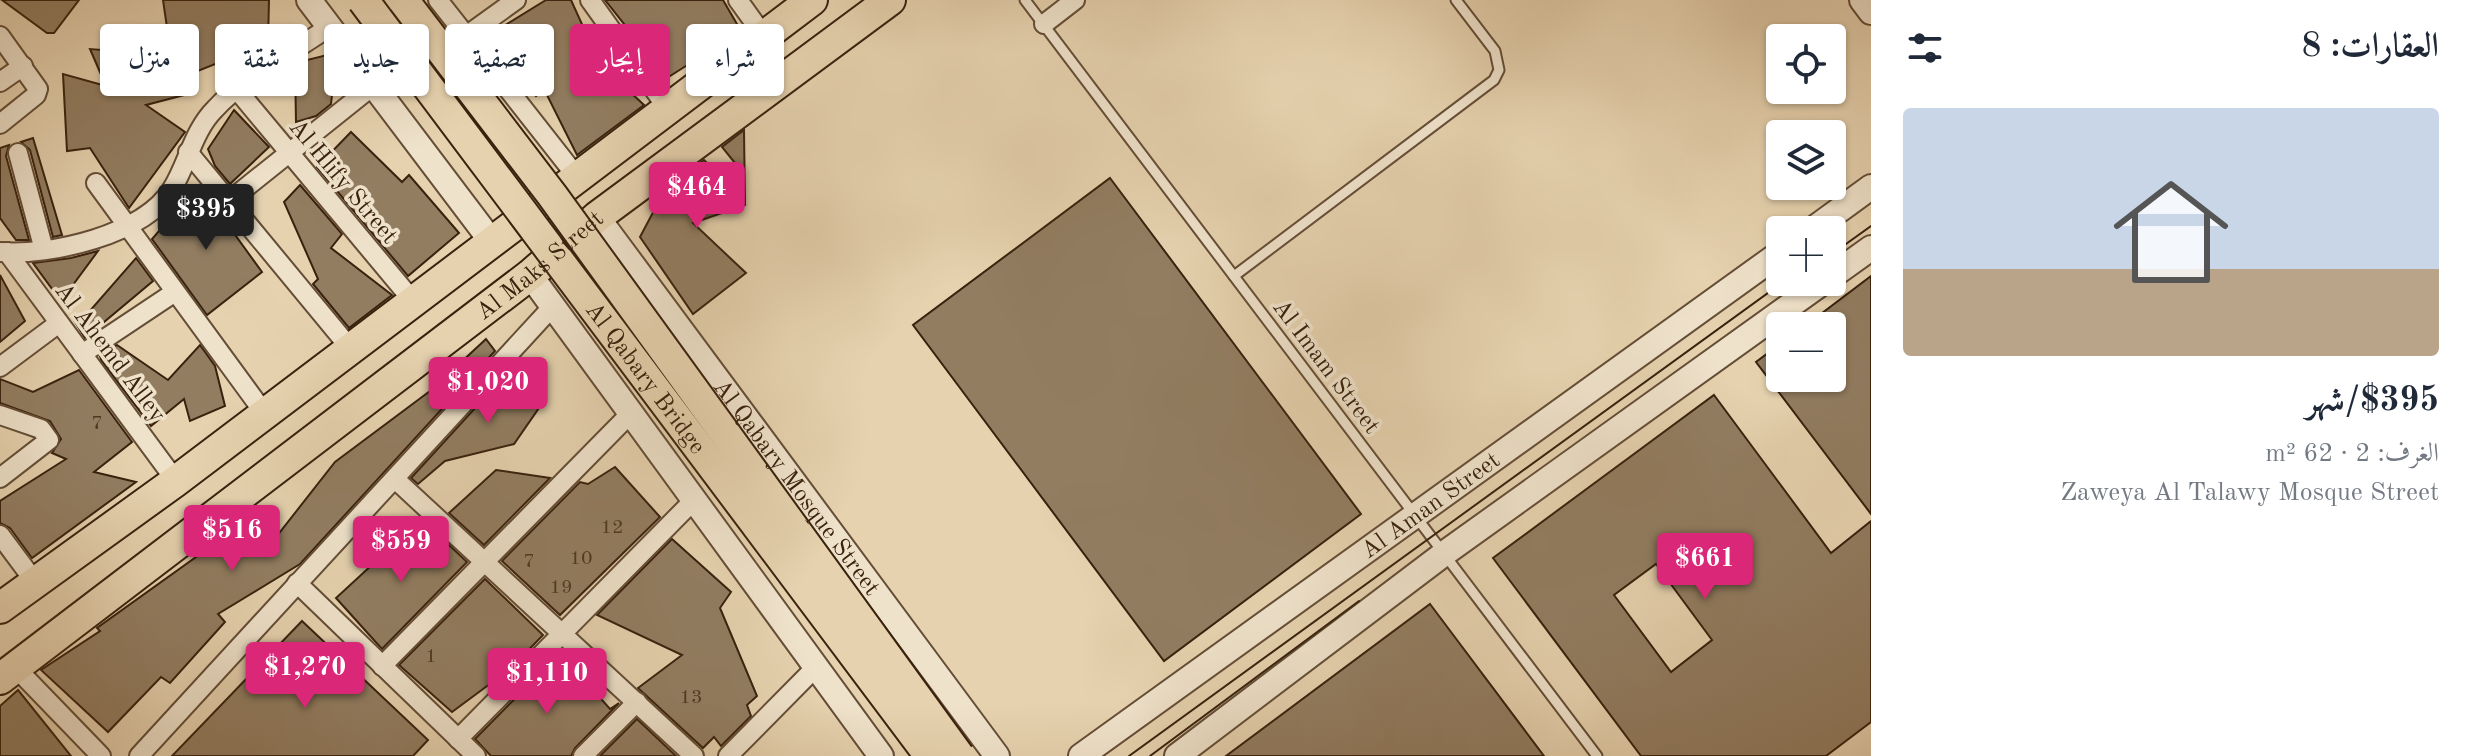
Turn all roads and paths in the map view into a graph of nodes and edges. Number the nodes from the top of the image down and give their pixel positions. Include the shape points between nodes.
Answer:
1 (309, 0) edge
2 (363, 0) edge
3 (403, 0) edge
4 (438, 0) edge
5 (516, 0) edge
6 (590, 0) edge
7 (738, 0) edge
8 (812, 0) edge
9 (890, 0) edge
10 (1025, 0) edge
11 (1075, 0) edge
12 (1456, 0) edge
13 (1862, 0) edge
14 (1871, 12) edge
15 (327, 24) edge
16 (457, 24) edge
17 (483, 24) edge
18 (755, 24) edge
19 (780, 24) edge
20 (1044, 24) junction
21 (0, 36) edge
22 (23, 66) junction
23 (0, 82) edge
24 (686, 95) edge
25 (231, 96) edge
26 (242, 96) edge
27 (360, 96) edge
28 (382, 96) edge
29 (513, 96) edge
30 (668, 109) junction
31 (0, 124) edge
32 (188, 152) junction
33 (18, 153) dead end
34 (289, 153) junction
35 (577, 177) junction
36 (96, 183) dead end
37 (1871, 187) edge
38 (229, 201) junction
39 (1831, 216) edge
40 (597, 217) junction
41 (127, 228) junction
42 (492, 242) junction
43 (1871, 248) edge
44 (44, 250) junction
45 (4, 252) edge
46 (1766, 263) edge
47 (1846, 266) edge
48 (530, 275) junction
49 (1234, 276) junction
50 (175, 292) junction
51 (1803, 296) edge
52 (413, 301) junction
53 (553, 306) junction
54 (59, 323) junction
55 (350, 348) junction
56 (82, 354) junction
57 (0, 367) edge
58 (631, 413) junction
59 (265, 414) junction
60 (0, 415) edge
61 (0, 478) edge
62 (395, 479) junction
63 (176, 481) junction
64 (694, 500) junction
65 (1414, 514) junction
66 (0, 535) edge
67 (1445, 553) junction
68 (485, 562) junction
69 (35, 582) junction
70 (297, 583) junction
71 (0, 608) edge
72 (562, 633) junction
73 (382, 666) junction
74 (814, 669) junction
75 (7, 673) edge
76 (637, 702) junction
77 (458, 739) junction
78 (101, 756) edge
79 (140, 756) edge
80 (476, 756) edge
81 (583, 756) edge
82 (694, 756) edge
83 (728, 756) edge
84 (881, 756) edge
85 (930, 756) edge
86 (959, 756) edge
87 (997, 756) edge
88 (1081, 756) edge
89 (1177, 756) edge
90 (1597, 756) edge

1 - 15 street
2 - 85 main road, Al Qabary Bridge, bridge
3 - 86 main road, Al Qabary Bridge, bridge via 552,195
4 - 16 street
5 - 17 street
6 - 30 street
7 - 18 street
8 - 19 main road, Al Maks Street
9 - 40 main road, Al Maks Street
10 - 20 lane, Al Imam Street
11 - 20 street
12 - 49 lane via 1495,51 1499,70 1494,80
13 - 14 street
20 - 49 lane, Al Imam Street
21 - 22 street
22 - 23 street
22 - 31 street via 36,95
24 - 30 main road, Al Maks Street
25 - 32 street via 214,109
26 - 34 street, Al Hlify Street
27 - 34 street
28 - 42 street
29 - 35 street
30 - 35 main road, Al Maks Street
32 - 38 street
32 - 41 street via 170,192
33 - 44 street
34 - 38 street
34 - 52 street, Al Hlify Street
35 - 42 main road, Al Maks Street
36 - 41 street
37 - 39 street
38 - 55 street
40 - 48 main road, Al Maks Street
40 - 87 street, Al Qabary Mosque Street
41 - 44 street
41 - 50 street
42 - 52 main road, Al Maks Street
43 - 47 street
44 - 45 street
45 - 54 street, Al Ahemd Alley
46 - 65 street, Al Aman Street
48 - 53 street
48 - 75 main road, Al Maks Street
49 - 65 lane, Al Imam Street
50 - 56 street
50 - 59 street
51 - 67 street, Al Aman Street
52 - 55 main road, Al Maks Street
53 - 58 street
53 - 62 street
54 - 56 street, Al Ahemd Alley
54 - 57 street
55 - 59 main road, Al Maks Street
56 - 63 street, Al Ahemd Alley
58 - 64 street
58 - 68 street
59 - 63 main road, Al Maks Street
60 - 61 street via 41,429 49,440
62 - 68 street
62 - 70 street
63 - 69 main road, Al Maks Street
64 - 72 street
64 - 74 street
65 - 67 lane, Al Imam Street
65 - 88 street, Al Aman Street
66 - 69 street
67 - 89 street, Al Aman Street
67 - 90 lane, Al Imam Street
68 - 72 street
68 - 73 street
69 - 71 main road, Al Maks Street
70 - 73 street
70 - 79 street
72 - 76 street
72 - 77 street
73 - 77 street
74 - 83 street
74 - 84 street
75 - 78 street
76 - 81 street
76 - 82 street
77 - 80 street

